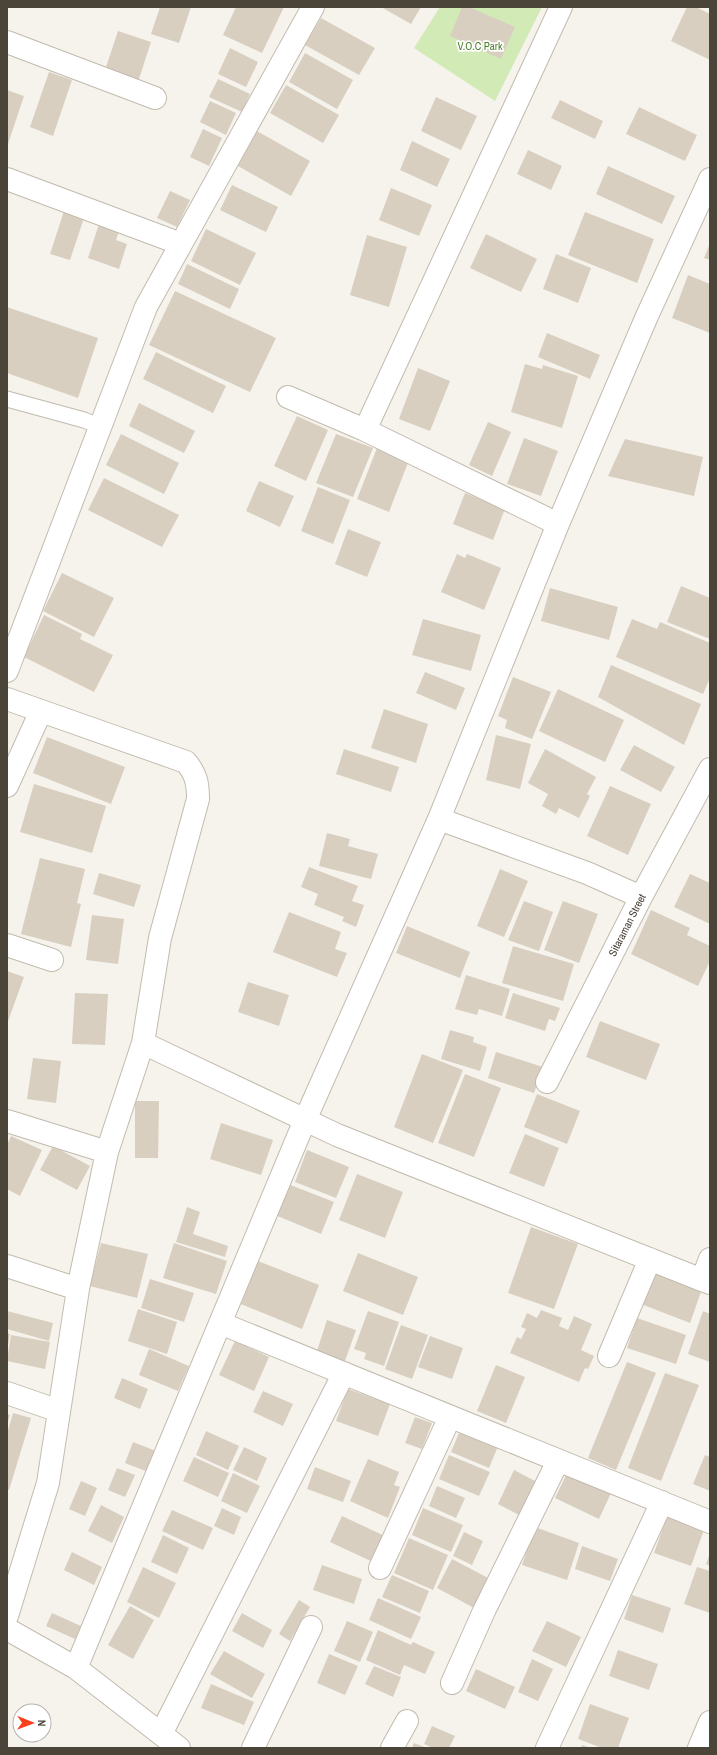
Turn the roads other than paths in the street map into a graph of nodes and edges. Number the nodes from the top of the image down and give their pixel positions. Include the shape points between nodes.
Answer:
1 (313, 7) edge
2 (561, 7) edge
3 (7, 42) edge
4 (155, 98) dead end
5 (7, 178) edge
6 (710, 179) edge
7 (181, 244) junction
8 (288, 398) dead end
9 (7, 399) edge
10 (101, 426) junction
11 (365, 430) junction
12 (558, 524) junction
13 (7, 671) edge
14 (7, 699) edge
15 (41, 711) junction
16 (710, 769) edge
17 (7, 786) edge
18 (439, 819) junction
19 (641, 897) junction
20 (7, 945) edge
21 (52, 960) dead end
22 (143, 1043) junction
23 (547, 1082) dead end
24 (305, 1120) junction
25 (7, 1121) edge
26 (107, 1152) junction
27 (650, 1259) junction
28 (710, 1259) edge
29 (7, 1266) edge
30 (706, 1281) edge
31 (78, 1289) junction
32 (220, 1323) junction
33 (609, 1356) dead end
34 (344, 1373) junction
35 (7, 1393) edge
36 (59, 1411) junction
37 (450, 1417) junction
38 (558, 1461) junction
39 (662, 1502) junction
40 (710, 1522) edge
41 (380, 1568) dead end
42 (7, 1616) edge
43 (310, 1627) dead end
44 (7, 1629) edge
45 (76, 1668) junction
46 (452, 1683) dead end
47 (407, 1720) dead end
48 (710, 1722) edge
49 (161, 1734) junction
50 (179, 1748) edge
51 (253, 1748) edge
52 (392, 1748) edge
53 (547, 1748) edge
54 (698, 1748) edge

1 - 7 street
2 - 11 street
3 - 4 street
5 - 7 street
6 - 12 street via 647,316
7 - 10 street via 146,307
8 - 11 street
9 - 10 lane
10 - 13 street
11 - 12 street
12 - 18 street
14 - 15 street
15 - 17 street
15 - 22 street via 186,762 194,771 198,799 160,938
16 - 19 street, Sitaraman Street
18 - 19 street via 587,873
18 - 24 street
19 - 23 street, Sitaraman Street
20 - 21 street
22 - 24 street
22 - 26 street
24 - 27 street
24 - 32 street
25 - 26 street
26 - 31 street
27 - 30 street
27 - 33 street
28 - 30 street
29 - 31 street
31 - 36 street
32 - 34 street
32 - 45 street
34 - 37 street
34 - 49 street
35 - 36 street
36 - 42 street via 48,1483
37 - 38 street
37 - 41 street
38 - 39 street
38 - 46 street via 484,1611
39 - 40 street
39 - 53 street
43 - 51 street
44 - 45 street
45 - 49 street
47 - 52 street
48 - 54 street
49 - 50 street

